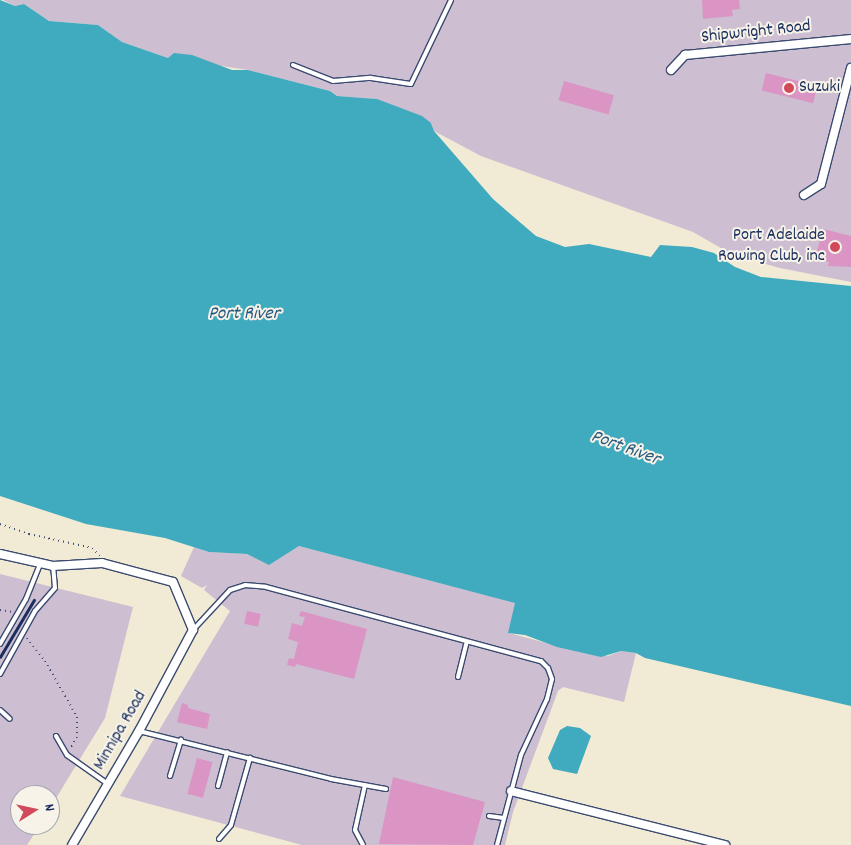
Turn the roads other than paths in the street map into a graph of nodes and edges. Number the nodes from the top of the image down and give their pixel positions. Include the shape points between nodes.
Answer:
1 (451, 0) edge
2 (851, 38) edge
3 (292, 65) dead end
4 (851, 68) edge
5 (671, 70) dead end
6 (804, 195) dead end
7 (0, 554) edge
8 (40, 564) junction
9 (53, 566) junction
10 (193, 630) junction
11 (467, 642) junction
12 (0, 644) edge
13 (0, 674) edge
14 (458, 677) dead end
15 (0, 710) edge
16 (10, 719) dead end
17 (139, 731) junction
18 (56, 736) dead end
19 (181, 740) junction
20 (226, 752) junction
21 (250, 758) junction
22 (170, 776) dead end
23 (108, 784) junction
24 (365, 785) junction
25 (218, 786) dead end
26 (386, 789) dead end
27 (511, 791) junction
28 (489, 816) dead end
29 (504, 818) junction
30 (220, 839) dead end
31 (72, 845) edge
32 (363, 845) edge
33 (497, 845) edge
34 (725, 845) edge

1 - 3 lane via 411,84 371,78 333,81
2 - 5 street, Shipwright Road via 685,55
4 - 6 street via 821,184
7 - 8 street
8 - 9 street
8 - 12 lane
9 - 10 street via 102,563 173,582
9 - 13 lane via 55,588 35,611
10 - 11 lane via 230,590 245,585 266,587
10 - 17 street, Minnipa Road
11 - 14 lane
11 - 27 lane via 540,661 552,678 547,699 521,755
15 - 16 lane
17 - 19 lane
17 - 23 street, Minnipa Road
18 - 23 lane via 67,755
19 - 20 lane
19 - 22 lane
20 - 21 lane
20 - 25 lane
21 - 24 lane
21 - 30 lane via 231,825
23 - 31 street, Minnipa Road
24 - 26 lane
24 - 32 lane via 356,830
27 - 29 lane
27 - 34 street
28 - 29 lane
29 - 33 lane

